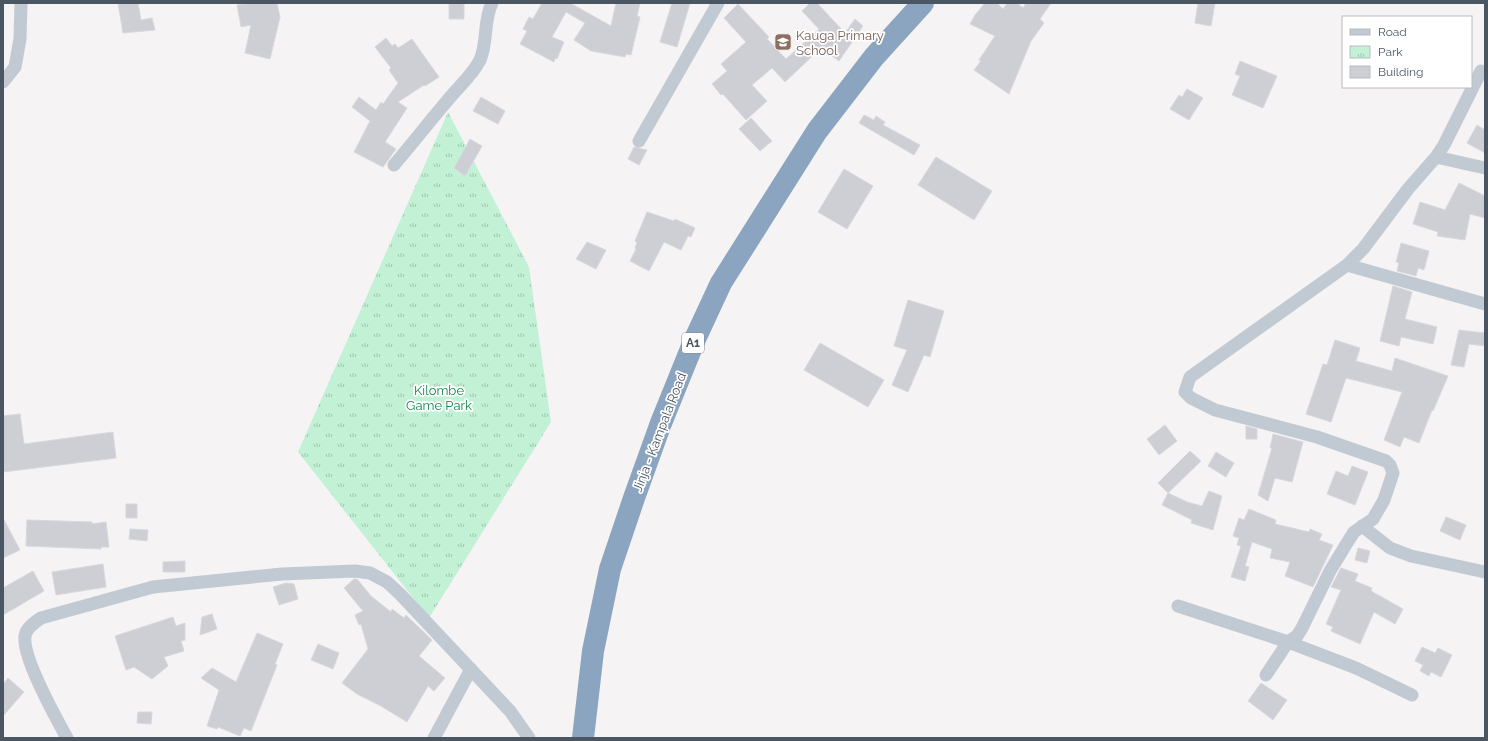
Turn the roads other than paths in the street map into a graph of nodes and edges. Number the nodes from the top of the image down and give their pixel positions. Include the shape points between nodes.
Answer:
1 (21, 3) edge
2 (492, 3) edge
3 (718, 3) edge
4 (923, 3) edge
5 (1481, 71) dead end
6 (3, 82) edge
7 (639, 141) dead end
8 (1436, 157) junction
9 (394, 165) dead end
10 (1485, 168) edge
11 (1347, 265) junction
12 (1485, 304) edge
13 (1362, 526) junction
14 (1485, 572) edge
15 (1178, 606) dead end
16 (1288, 642) junction
17 (472, 669) junction
18 (1266, 675) dead end
19 (1412, 695) dead end
20 (67, 738) edge
21 (434, 738) edge
22 (529, 738) edge
23 (583, 738) edge

1 - 6 street via 20,39 15,67
2 - 9 street via 485,25 483,52 479,62
3 - 7 street
4 - 23 highway, Jinja - Kampala Road / A1 via 874,57 817,131 718,290 695,339 661,423 610,569 594,651
5 - 8 street
8 - 10 street
8 - 11 street
11 - 12 street
11 - 13 street via 1190,377 1186,392 1191,398 1215,410 1317,437 1386,461 1393,472 1384,500 1373,519
13 - 14 street via 1390,548 1412,556
13 - 16 street via 1354,532 1330,571 1302,628
15 - 16 street
16 - 18 street
16 - 19 street via 1356,668
17 - 20 street via 391,586 370,573 354,571 282,574 153,587 41,618 25,635 26,647 44,697
17 - 21 street
17 - 22 street via 510,711

